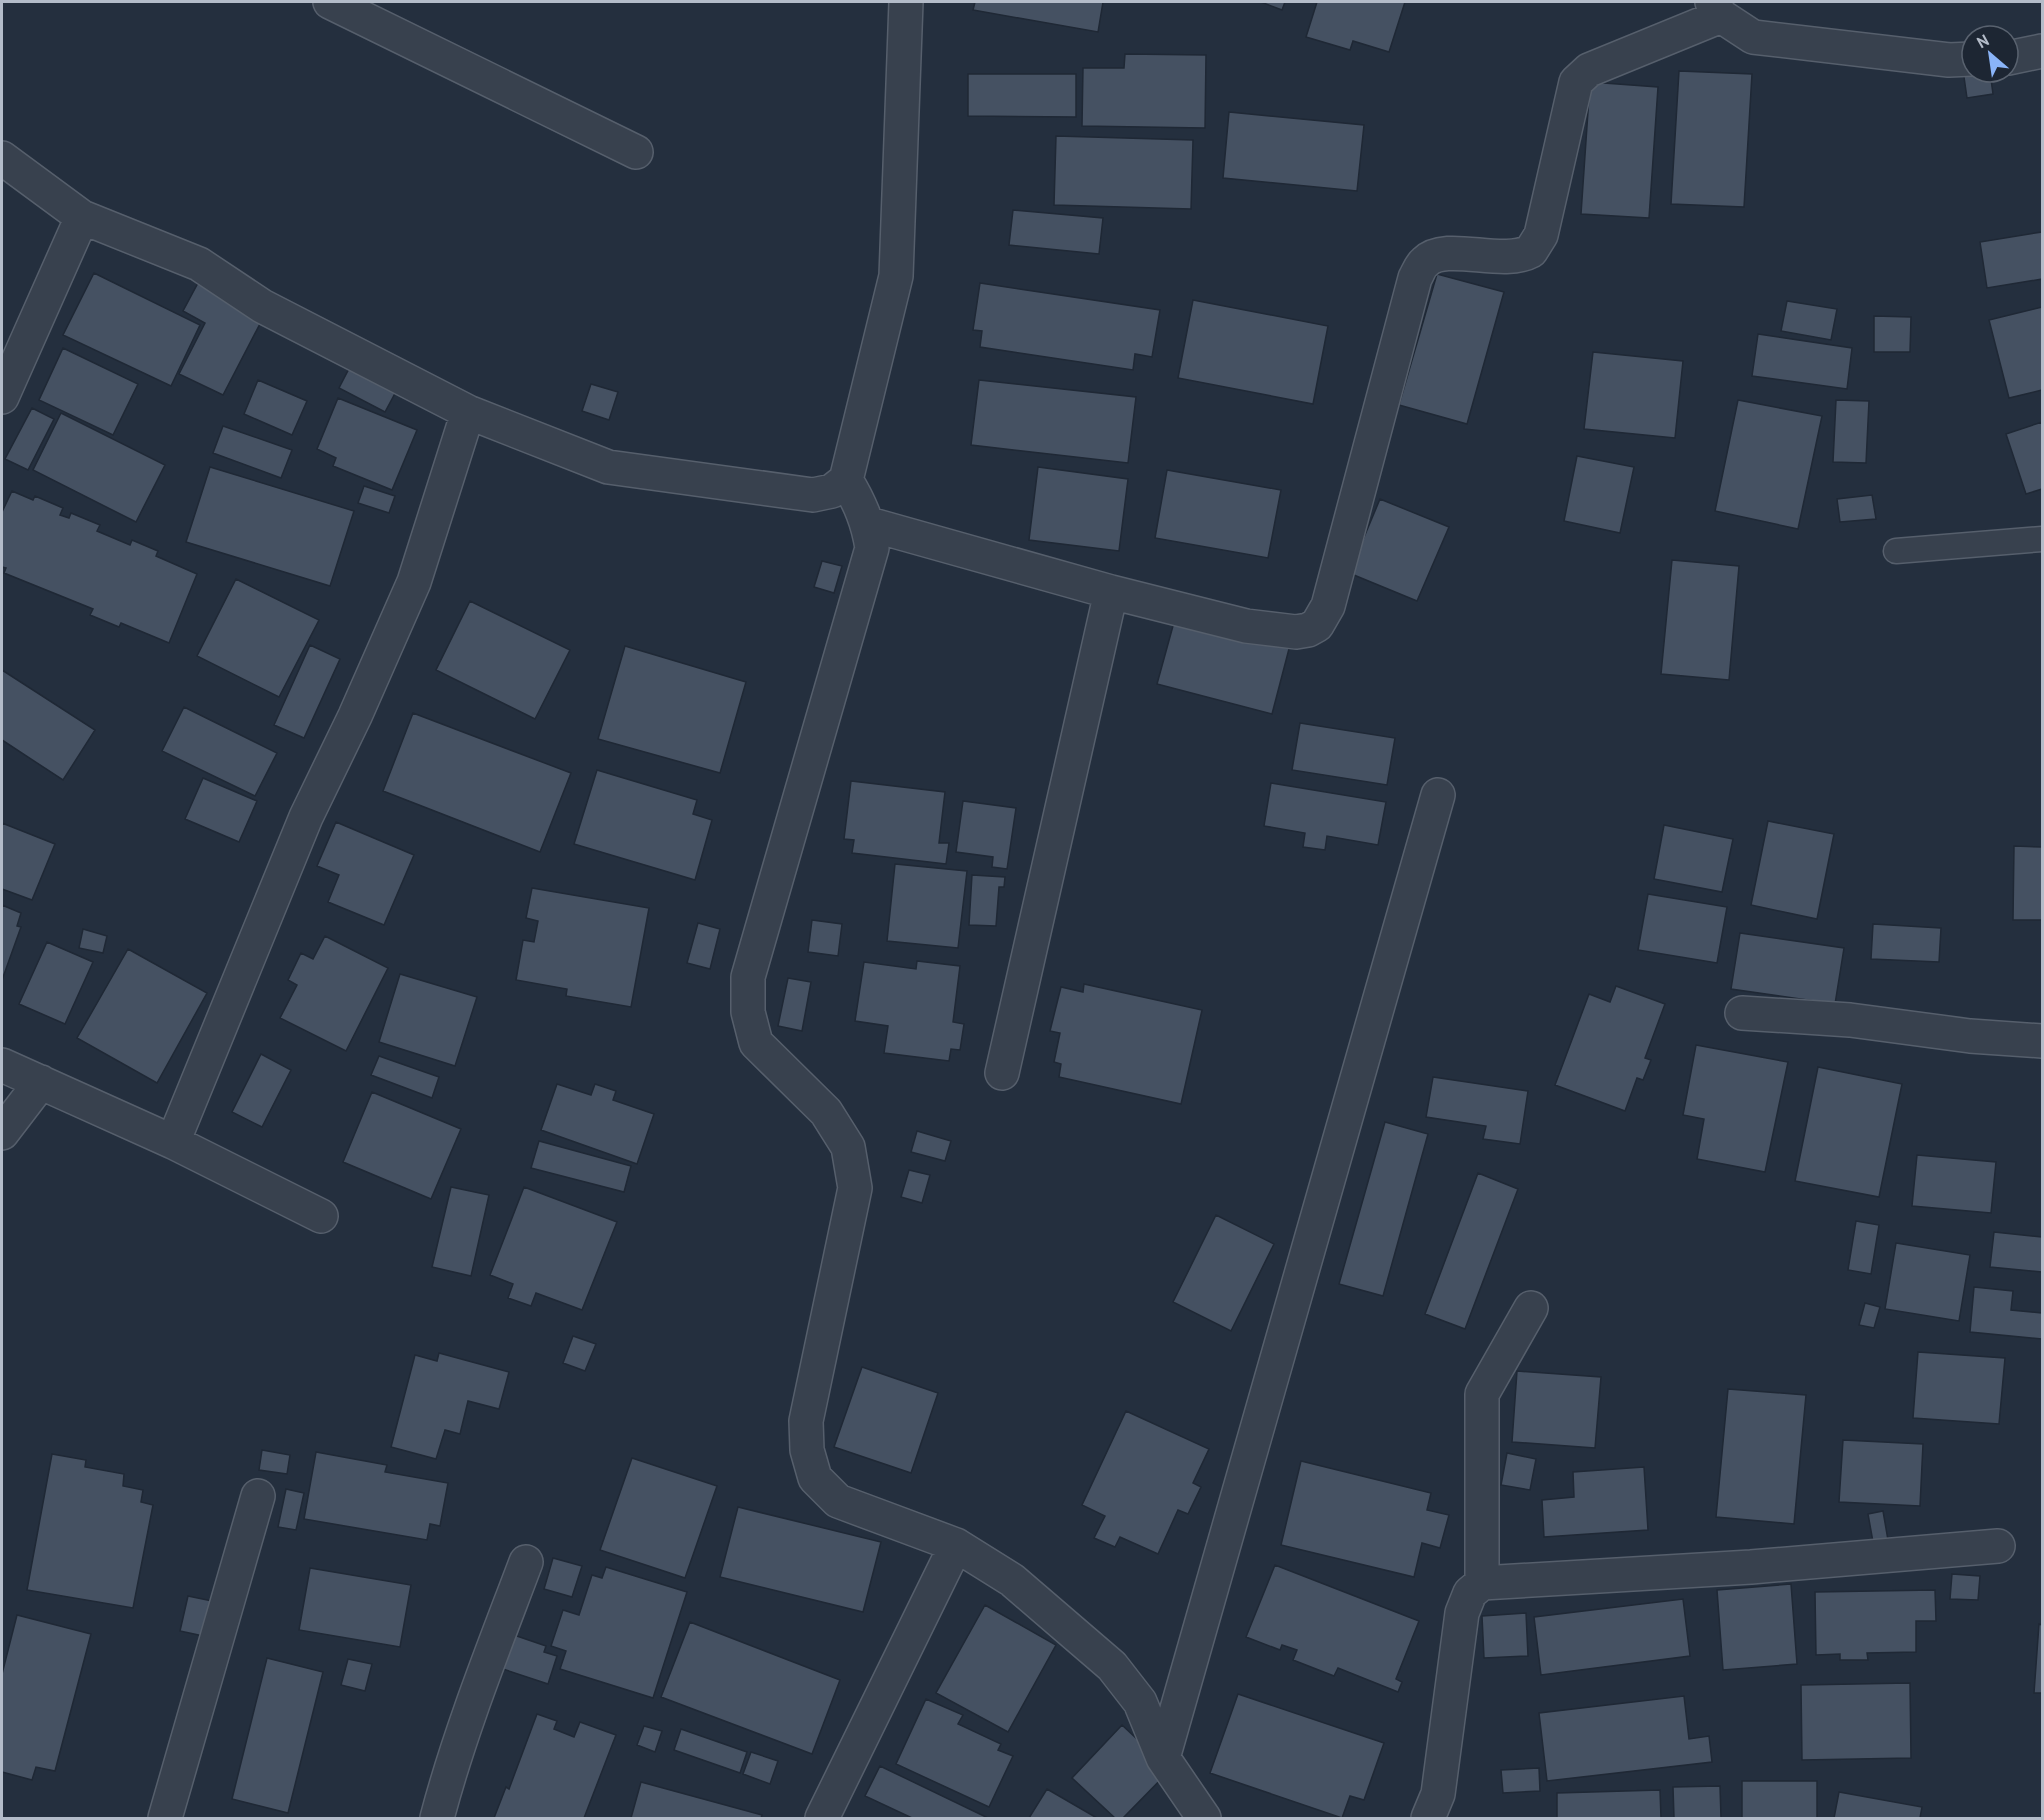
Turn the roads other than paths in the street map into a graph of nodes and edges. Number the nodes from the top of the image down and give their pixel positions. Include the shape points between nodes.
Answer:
1 (330, 2) edge
2 (906, 2) edge
3 (1717, 9) edge
4 (2043, 51) edge
5 (2020, 56) edge
6 (1960, 60) edge
7 (636, 152) dead end
8 (2, 158) edge
9 (82, 217) junction
10 (2, 397) edge
11 (468, 412) junction
12 (846, 480) junction
13 (869, 524) junction
14 (2043, 539) edge
15 (1896, 551) dead end
16 (1111, 592) junction
17 (1438, 795) dead end
18 (1742, 1013) dead end
19 (2043, 1041) edge
20 (2, 1065) edge
21 (1002, 1073) dead end
22 (41, 1082) junction
23 (2, 1133) edge
24 (173, 1142) junction
25 (321, 1216) dead end
26 (1531, 1308) dead end
27 (258, 1496) dead end
28 (956, 1545) junction
29 (1998, 1546) dead end
30 (526, 1562) dead end
31 (1482, 1583) junction
32 (1163, 1758) junction
33 (165, 1818) edge
34 (437, 1818) edge
35 (822, 1818) edge
36 (1204, 1818) edge
37 (1428, 1818) edge

1 - 7 street
2 - 12 street via 896,276
3 - 6 street via 1753,37
3 - 16 street via 1589,70 1576,82 1541,235 1531,251 1509,257 1443,254 1423,263 1415,278 1328,606 1317,625 1296,633 1246,626
4 - 5 street
8 - 9 street
9 - 10 street
9 - 11 street via 199,264 262,306
11 - 12 street via 608,467 813,495
11 - 24 street via 414,582 306,817
12 - 13 street
13 - 16 street
13 - 28 street via 872,548 748,977 748,1012 756,1043 826,1112 848,1147 855,1188 806,1421 807,1450 815,1478 838,1501
14 - 15 lane
16 - 21 street
17 - 32 street
18 - 19 street via 1850,1020
20 - 22 street
22 - 23 street
22 - 24 street
24 - 25 street
26 - 31 street via 1482,1394
27 - 33 street
28 - 32 street via 1012,1580 1112,1666 1140,1702
28 - 35 street
29 - 31 street via 1751,1567
30 - 34 street via 474,1700
31 - 37 street via 1470,1593 1462,1613 1438,1794
32 - 36 street

